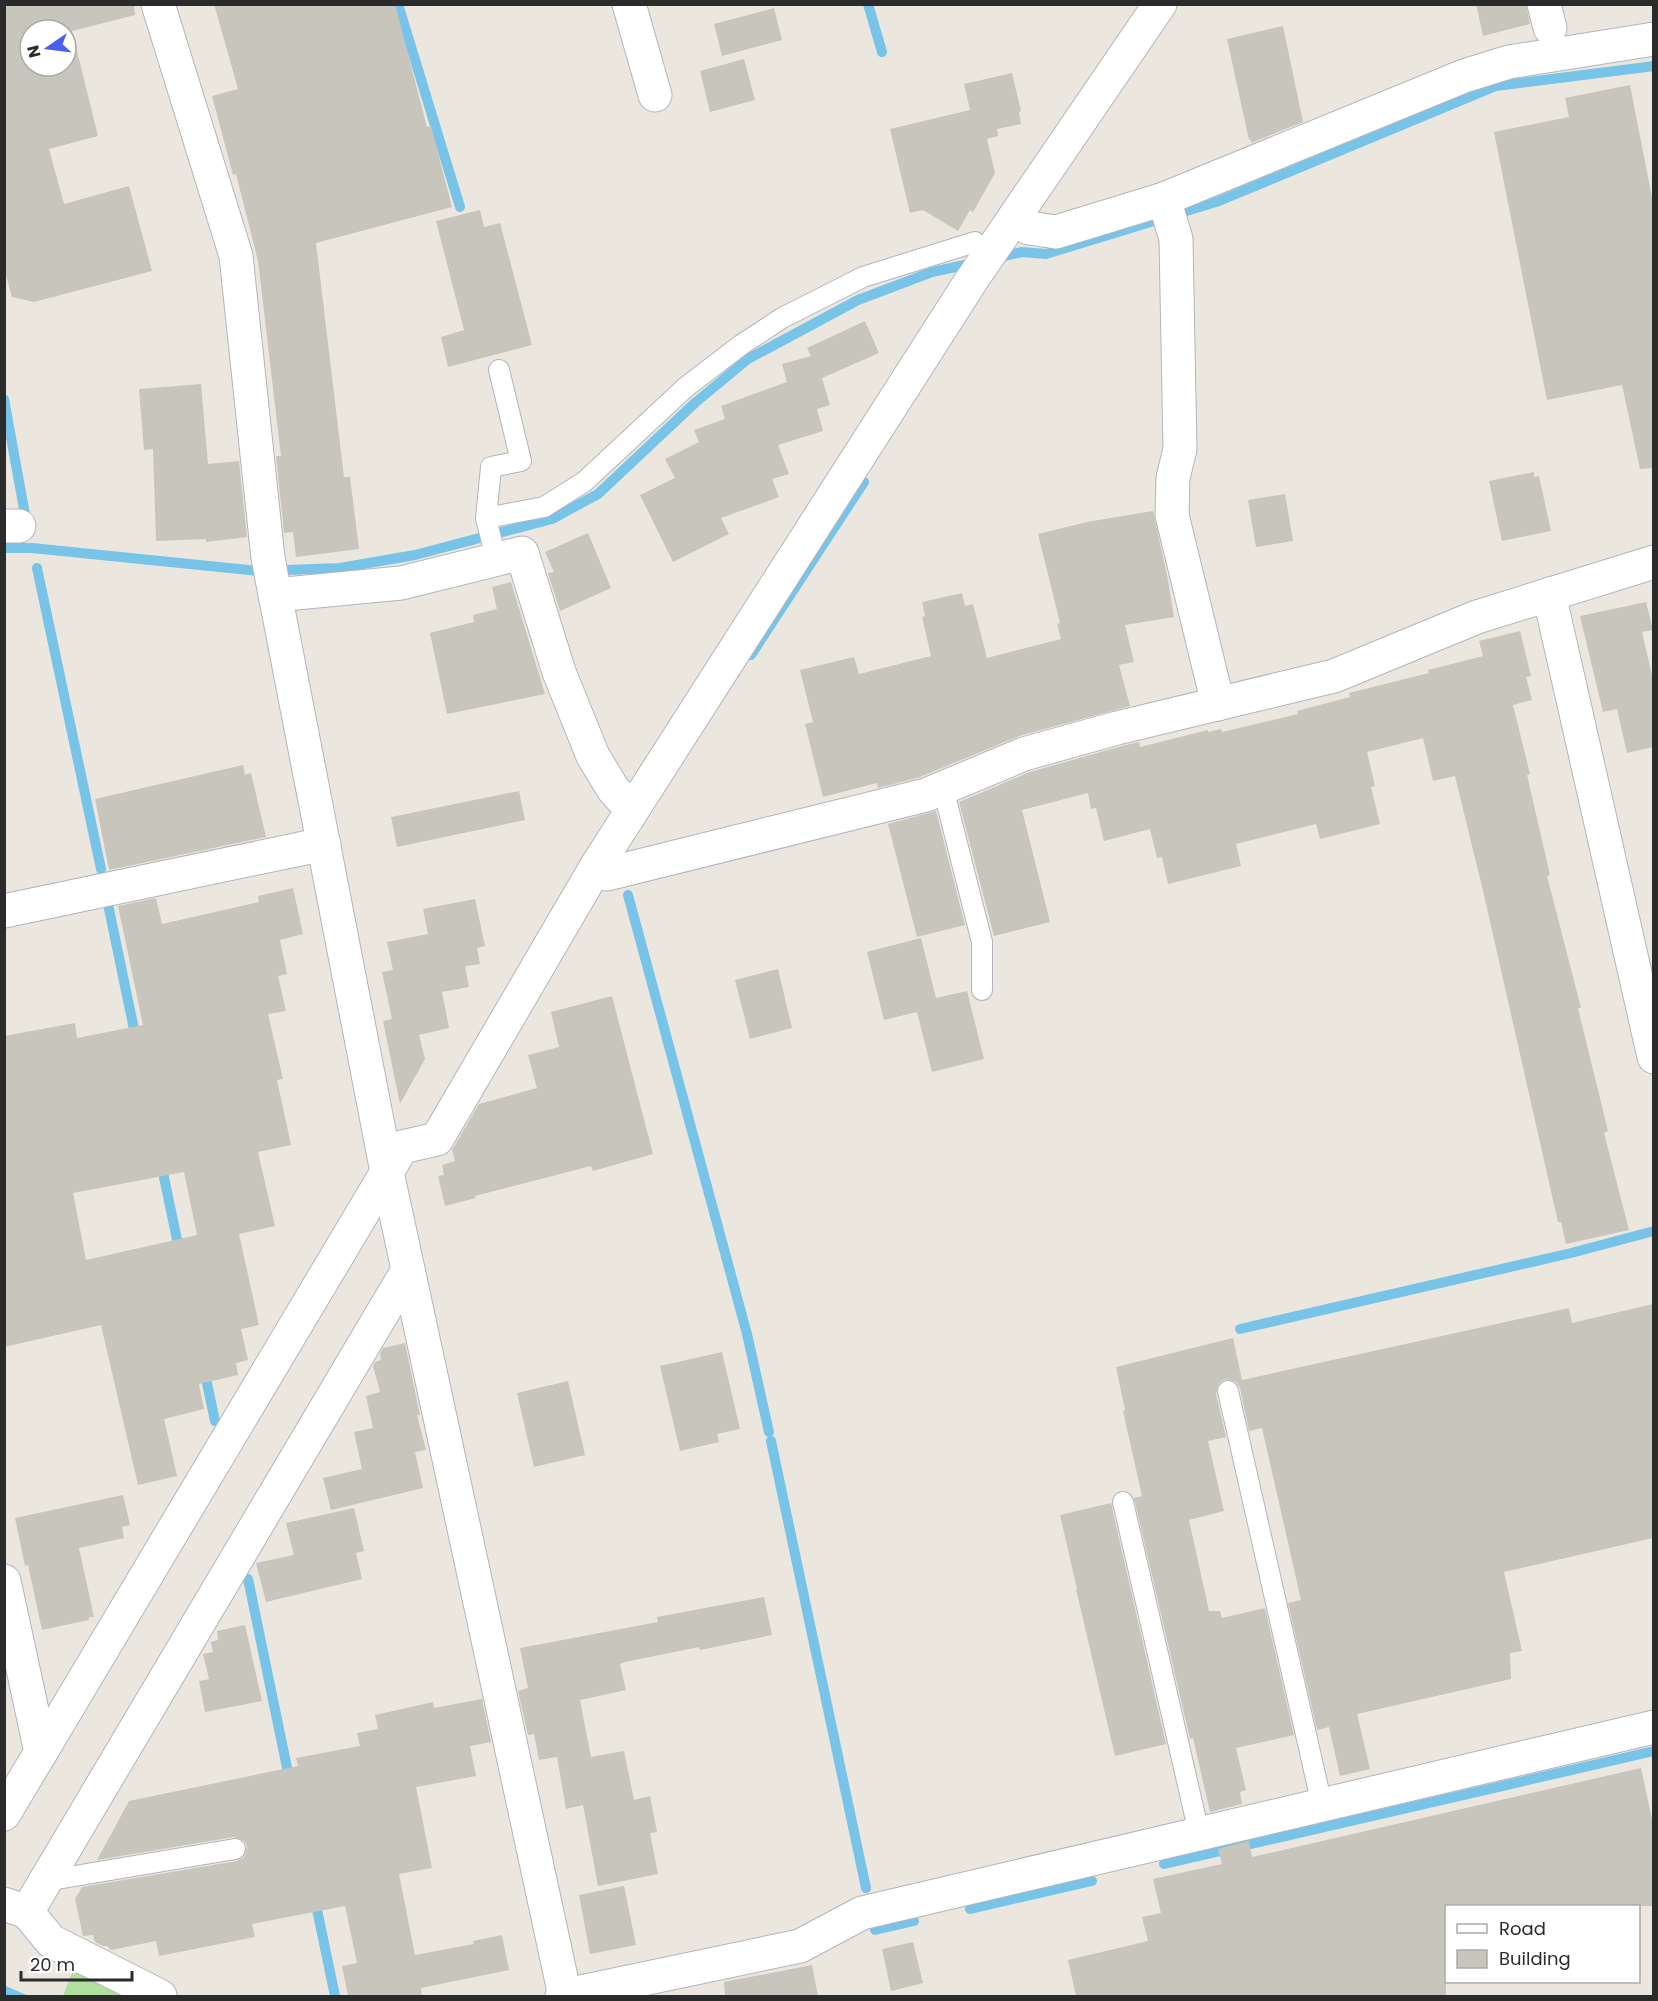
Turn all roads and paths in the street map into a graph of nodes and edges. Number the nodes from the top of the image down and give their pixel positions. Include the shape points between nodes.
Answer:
1 (158, 4) edge
2 (629, 4) edge
3 (1160, 4) edge
4 (1653, 39) edge
5 (655, 95) dead end
6 (1167, 210) junction
7 (1016, 216) junction
8 (985, 243) junction
9 (499, 370) dead end
10 (486, 521) junction
11 (495, 556) junction
12 (1653, 562) edge
13 (272, 578) junction
14 (1549, 594) junction
15 (1218, 704) junction
16 (943, 788) junction
17 (632, 810) junction
18 (324, 844) junction
19 (596, 867) junction
20 (4, 911) edge
21 (982, 990) dead end
22 (1653, 1058) edge
23 (387, 1172) junction
24 (408, 1270) junction
25 (1228, 1391) dead end
26 (1123, 1502) dead end
27 (4, 1581) edge
28 (1653, 1727) edge
29 (41, 1752) junction
30 (1322, 1805) junction
31 (4, 1814) edge
32 (1199, 1833) junction
33 (235, 1850) dead end
34 (45, 1881) junction
35 (16, 1908) edge
36 (160, 1996) edge
37 (564, 1996) edge

1 - 13 street via 236,256
2 - 5 street
3 - 7 street
4 - 6 street via 1509,62 1464,76 1237,171
6 - 7 street via 1056,232 1029,228
6 - 15 street via 1176,239 1180,449 1173,478 1172,515
7 - 8 street
8 - 10 lane via 863,277 782,318 686,387 584,482 544,507
8 - 17 street via 971,280
9 - 10 lane via 521,461 491,467
10 - 11 lane
11 - 13 street via 401,583
11 - 17 street via 522,553 559,672 593,756 613,789
12 - 14 street
13 - 18 street
14 - 15 street via 1477,616 1334,676
14 - 22 street
15 - 16 street via 1024,754
16 - 19 street via 607,874
16 - 21 lane via 982,942
17 - 19 street
18 - 20 street
18 - 23 street
19 - 23 street via 437,1139 402,1147
23 - 24 street
23 - 29 street
24 - 34 street
24 - 37 street
25 - 30 lane
26 - 32 lane
27 - 29 street
28 - 30 street
29 - 31 street
30 - 32 street
32 - 37 street via 862,1913 800,1946
33 - 34 lane
34 - 35 street
35 - 36 street via 51,1941

